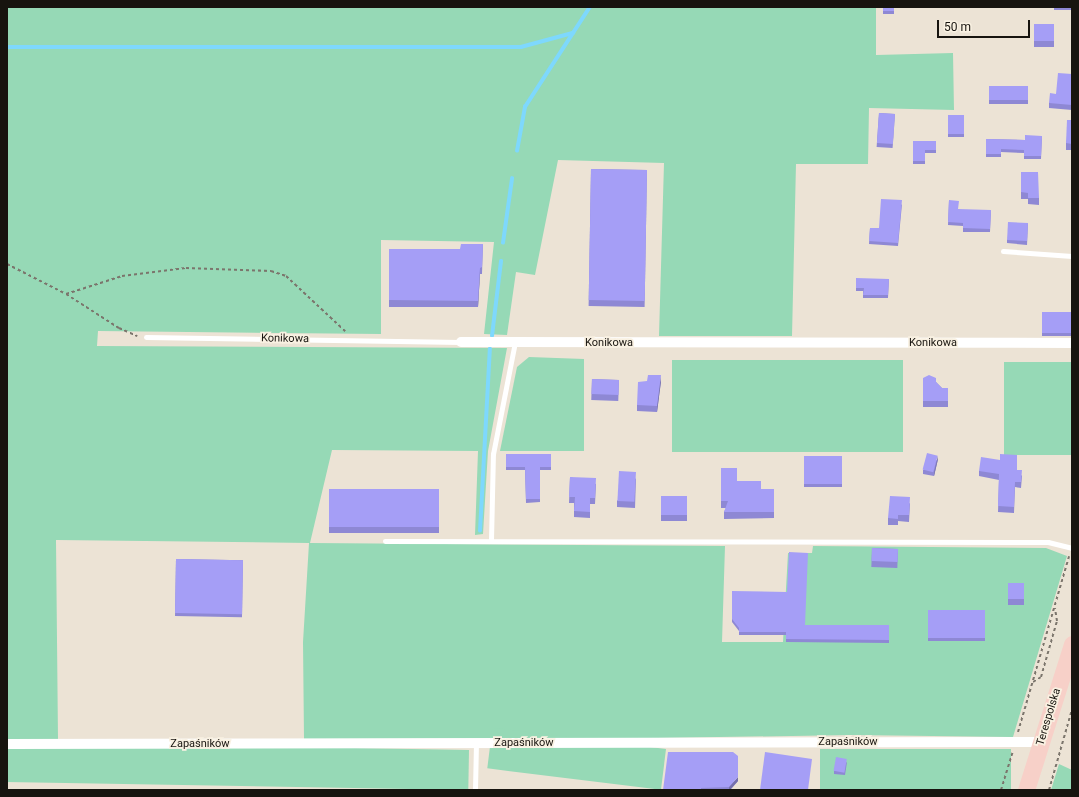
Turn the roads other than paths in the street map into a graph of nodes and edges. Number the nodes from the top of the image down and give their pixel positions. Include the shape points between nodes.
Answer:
1 (1003, 251) dead end
2 (1072, 256) edge
3 (146, 337) road end
4 (461, 342) joint
5 (515, 342) junction
6 (1072, 343) edge
7 (386, 540) dead end
8 (491, 540) junction
9 (1072, 548) edge
10 (1072, 644) edge
11 (1041, 742) junction
12 (476, 743) junction
13 (7, 744) edge
14 (475, 790) edge
15 (1026, 790) edge

1 - 2 lane
3 - 4 lane, Konikowa
4 - 5 street, Konikowa
5 - 6 street, Konikowa
5 - 8 lane via 493,454
7 - 8 lane
8 - 9 lane via 1048,542
10 - 11 main road, Terespolska
11 - 12 street, Zapaśników
11 - 15 main road, Terespolska
12 - 13 street, Zapaśników
12 - 14 lane

